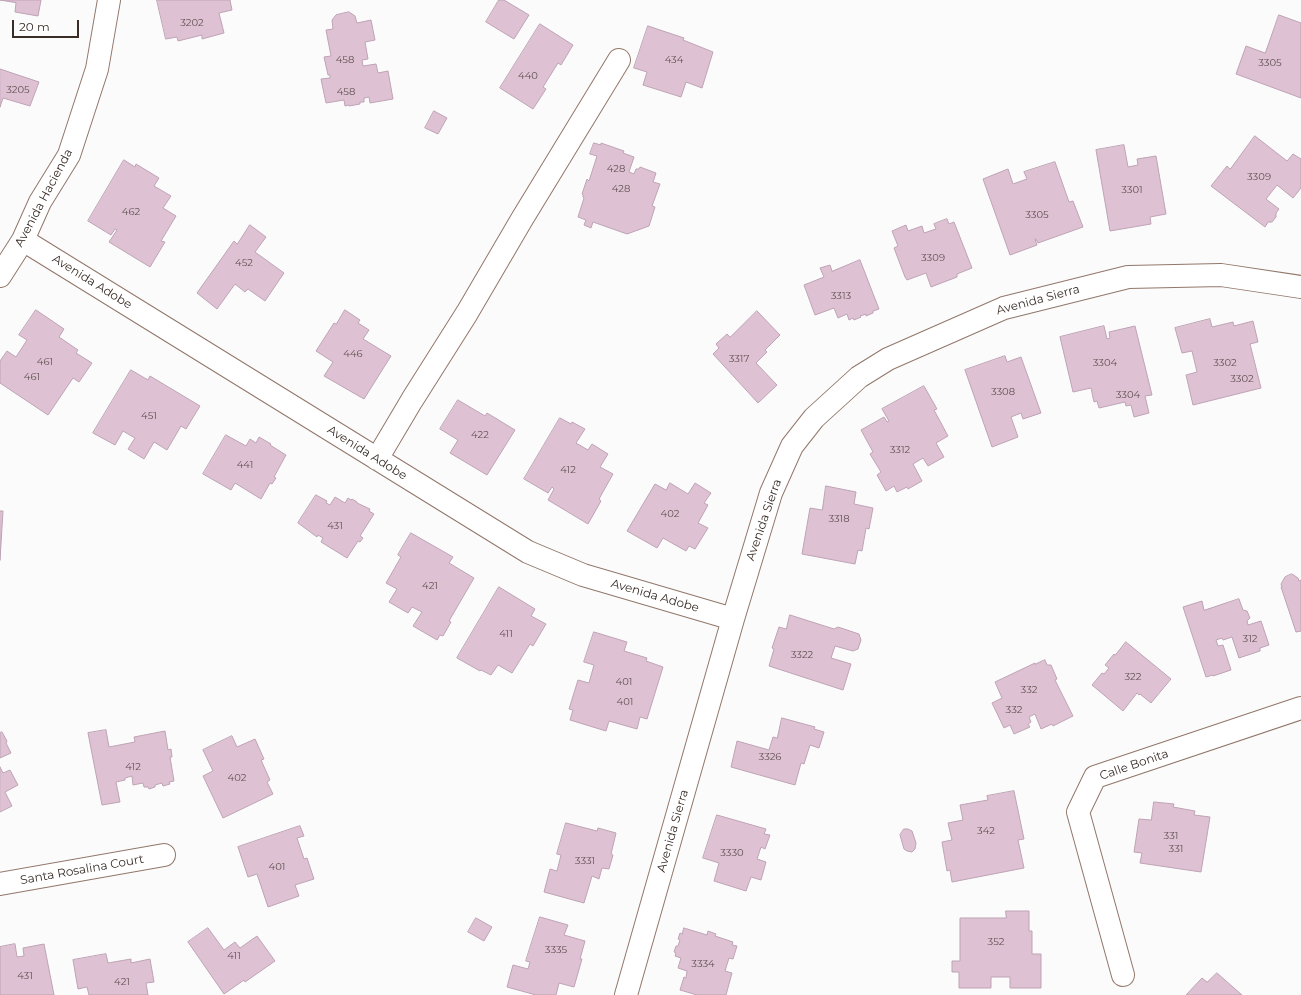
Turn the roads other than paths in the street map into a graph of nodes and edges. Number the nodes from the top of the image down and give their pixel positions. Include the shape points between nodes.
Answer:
1 (109, 0) edge
2 (619, 60) dead end
3 (23, 240) junction
4 (0, 276) edge
5 (1301, 287) edge
6 (377, 459) junction
7 (733, 619) junction
8 (1301, 708) edge
9 (164, 855) dead end
10 (0, 884) edge
11 (1123, 975) dead end
12 (626, 995) edge

1 - 3 street, Avenida Hacienda via 97,69 68,155 40,202
2 - 6 street
3 - 4 street, Avenida Hacienda
3 - 6 street, Avenida Adobe
5 - 7 street, Avenida Sierra via 1221,276 1128,277 1004,308 888,359 859,377 814,418 792,446 771,493
6 - 7 street, Avenida Adobe via 528,552 583,575
7 - 12 street, Avenida Sierra
8 - 11 street, Calle Bonita via 1095,777 1078,812
9 - 10 street, Santa Rosalina Court

